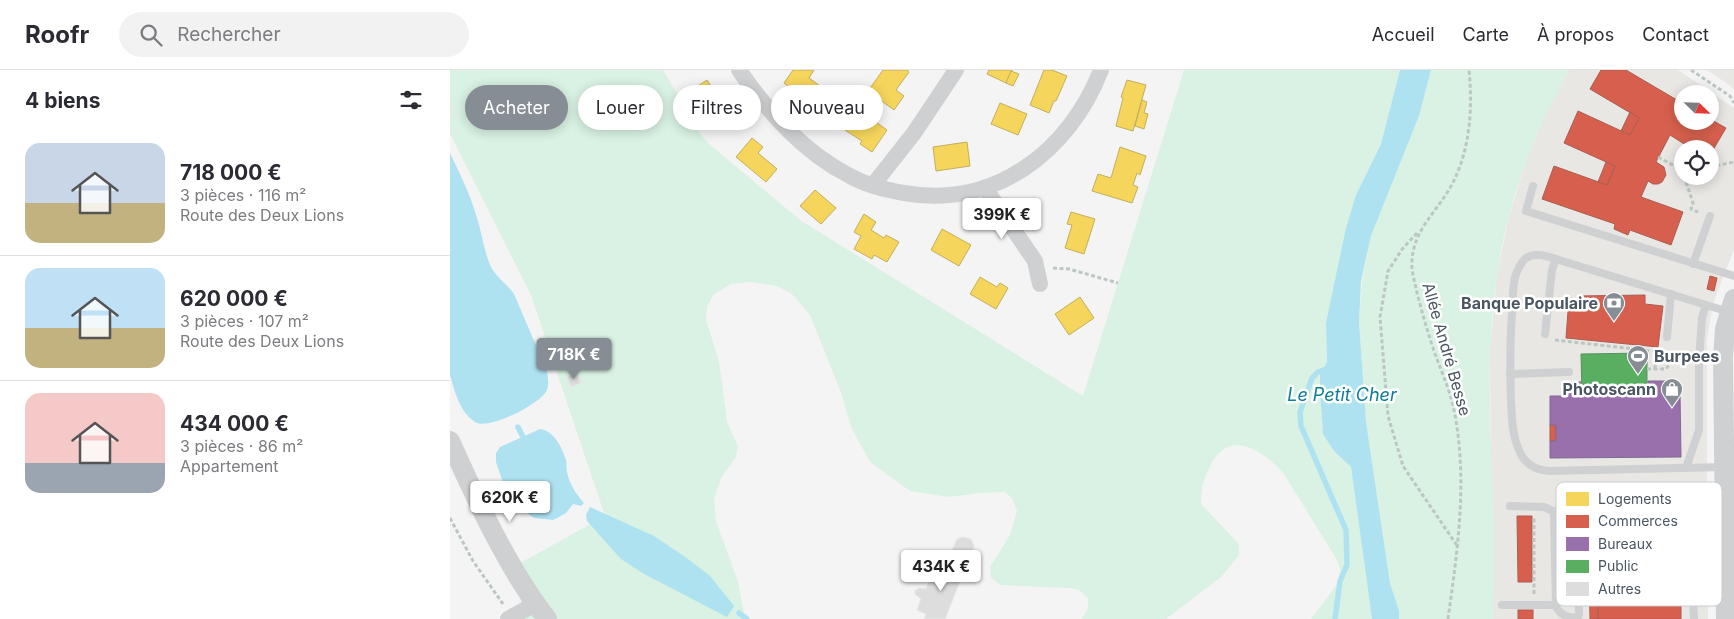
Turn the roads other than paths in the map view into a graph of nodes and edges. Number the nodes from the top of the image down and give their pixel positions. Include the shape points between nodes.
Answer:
1 (739, 70) edge
2 (956, 70) edge
3 (1102, 70) edge
4 (872, 185) junction
5 (1533, 186) dead end
6 (985, 188) junction
7 (1710, 216) road end
8 (1556, 259) junction
9 (1693, 264) junction
10 (1734, 276) edge
11 (1040, 278) road end
12 (1671, 294) junction
13 (1706, 305) junction
14 (1732, 305) edge
15 (1548, 336) road end
16 (1667, 337) dead end
17 (1569, 372) dead end
18 (1510, 374) junction
19 (450, 440) edge
20 (1724, 467) junction
21 (1686, 468) junction
22 (1510, 506) dead end
23 (1724, 507) joint
24 (1555, 512) joint
25 (1555, 540) joint
26 (1722, 586) edge
27 (1726, 586) junction
28 (1502, 605) dead end
29 (1556, 605) joint
30 (1556, 606) edge
31 (1579, 606) edge
32 (1694, 606) edge
33 (541, 611) edge
34 (510, 618) edge
35 (1694, 619) edge
36 (1726, 619) edge

1 - 4 street via 757,96 792,134 851,177
2 - 4 street via 919,126
3 - 6 street via 1078,117 1050,149 1025,168
4 - 6 street via 915,195 958,194
5 - 9 lane via 1526,211
6 - 11 street via 1035,261
7 - 9 lane
8 - 12 lane
8 - 15 lane via 1552,270
8 - 18 lane via 1530,256 1516,274
9 - 10 lane
12 - 13 lane
12 - 16 lane
13 - 14 lane
13 - 21 lane via 1699,356 1699,430
14 - 20 street via 1725,329 1723,359
17 - 18 lane
18 - 21 lane via 1515,440 1525,461 1536,468 1552,471
19 - 33 street via 508,558
20 - 21 lane
20 - 23 street
22 - 24 lane via 1548,507
23 - 27 street
24 - 25 lane
25 - 29 lane
26 - 27 lane
27 - 36 street
28 - 29 lane
30 - 31 lane via 1567,617 1578,617
32 - 35 lane
33 - 34 street

